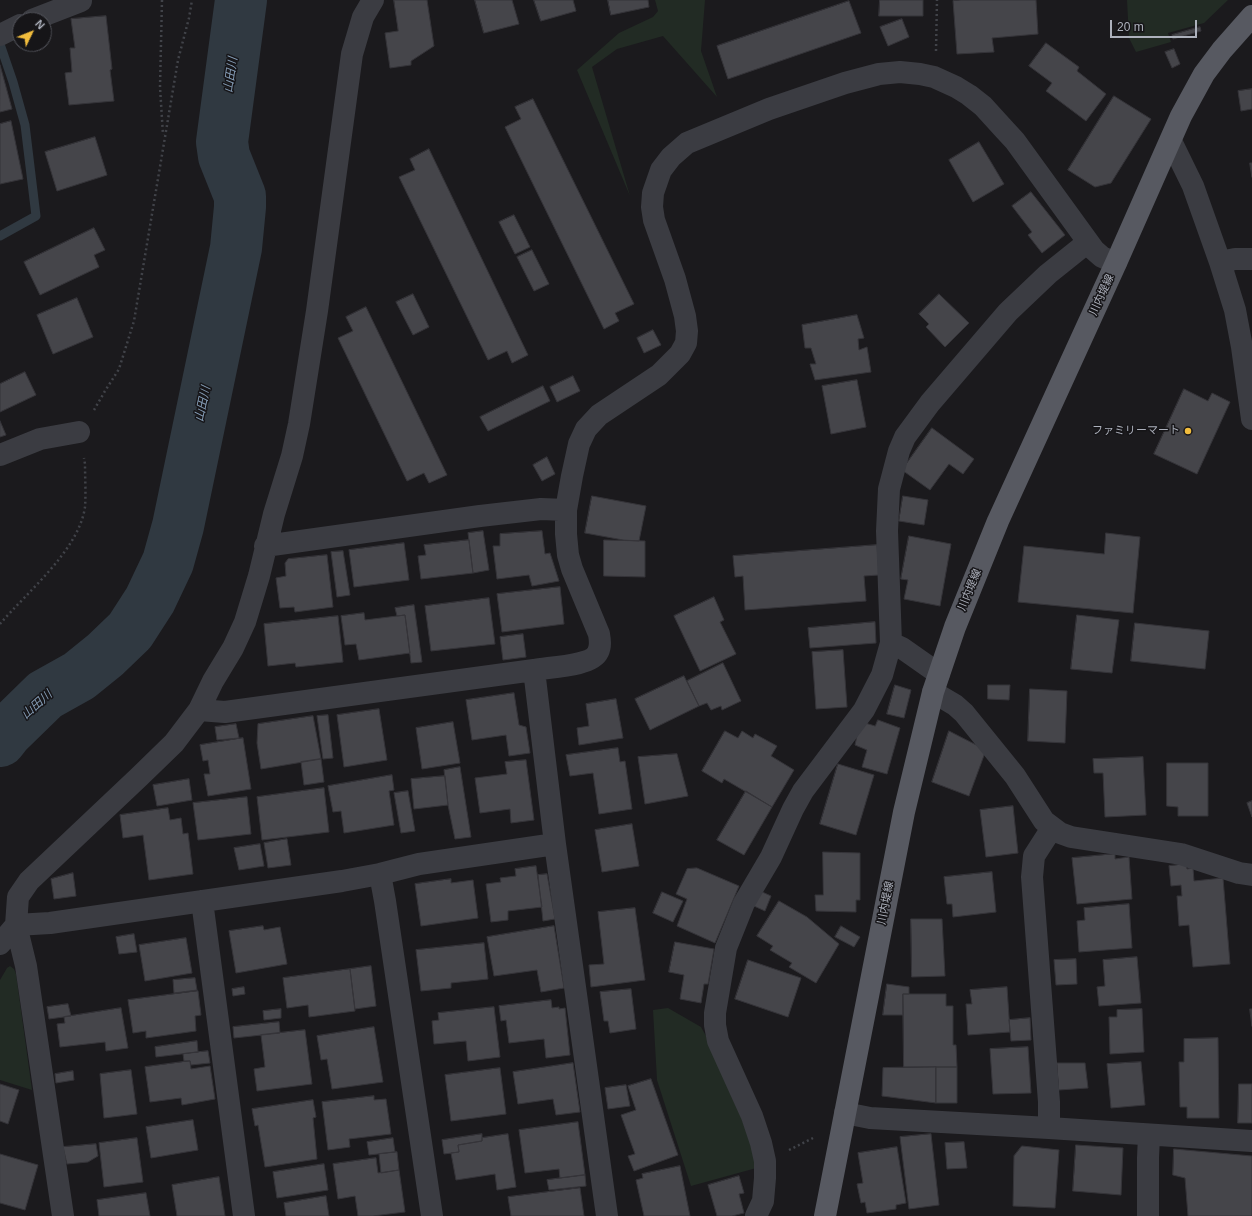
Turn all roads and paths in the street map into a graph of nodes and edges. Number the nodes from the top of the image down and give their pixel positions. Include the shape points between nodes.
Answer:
1 (162, 0) edge
2 (192, 0) edge
3 (373, 0) edge
4 (937, 0) edge
5 (82, 1) dead end
6 (52, 12) edge
7 (1252, 16) edge
8 (12, 29) edge
9 (0, 35) edge
10 (934, 77) junction
11 (164, 140) junction
12 (1171, 141) junction
13 (1088, 242) junction
14 (1252, 260) edge
15 (1220, 262) junction
16 (1116, 263) junction
17 (1252, 419) edge
18 (79, 432) junction
19 (0, 455) edge
20 (566, 510) junction
21 (265, 546) junction
22 (0, 624) edge
23 (891, 644) junction
24 (534, 670) junction
25 (936, 683) junction
26 (199, 710) junction
27 (1052, 828) junction
28 (555, 844) junction
29 (380, 874) junction
30 (1252, 875) edge
31 (202, 902) junction
32 (16, 925) junction
33 (0, 944) edge
34 (845, 1114) junction
35 (1049, 1128) junction
36 (1149, 1135) junction
37 (816, 1136) dead end
38 (1252, 1141) edge
39 (765, 1161) junction
40 (63, 1216) edge
41 (244, 1216) edge
42 (432, 1216) edge
43 (607, 1216) edge
44 (756, 1216) edge
45 (825, 1216) edge
46 (1148, 1216) edge

1 - 11 path via 160,87
2 - 11 path
3 - 21 street via 363,17 352,54 299,424
4 - 10 path
5 - 6 street
7 - 12 main road, 川内堤線 via 1204,74 1181,116
8 - 9 street
10 - 13 street via 970,95 998,122 1015,141
10 - 20 street via 900,72 845,82 769,109 687,143 671,157 660,170 653,193 652,208 685,316 686,343 680,354 660,375 599,415 586,428 579,444
11 - 18 path via 134,321 119,369
12 - 15 street via 1193,186
12 - 16 main road, 川内堤線
13 - 16 street via 1102,257
13 - 23 street via 1048,274 1008,312 930,403 905,437 889,489 887,531
14 - 15 street via 1235,259
15 - 17 street via 1235,310
16 - 25 main road, 川内堤線 via 998,521 955,627
18 - 19 street via 40,438
18 - 22 path via 85,464 85,507 79,527 70,544 46,575
20 - 21 street via 541,509 480,516
20 - 24 street via 568,555 600,644 598,653 591,659
21 - 26 street via 245,622 234,648
23 - 25 street via 902,648
23 - 39 street via 882,675 864,710 803,791 771,857 744,903 726,948 714,1013 715,1025 718,1041 752,1116
24 - 26 street via 225,712
24 - 28 street
25 - 27 street via 1010,770 1044,821
25 - 34 main road, 川内堤線 via 904,812
26 - 32 street via 174,743 29,881 18,897
27 - 30 street via 1071,837 1181,854
27 - 35 street via 1034,856 1032,877
28 - 29 street via 419,864
28 - 43 street
29 - 31 street
29 - 42 street
31 - 32 street via 50,923
31 - 41 street
32 - 33 street
32 - 40 street via 26,966
34 - 35 street via 870,1118
34 - 45 main road, 川内堤線
35 - 36 street
36 - 38 street
36 - 46 street
37 - 39 path
39 - 44 street via 763,1201

